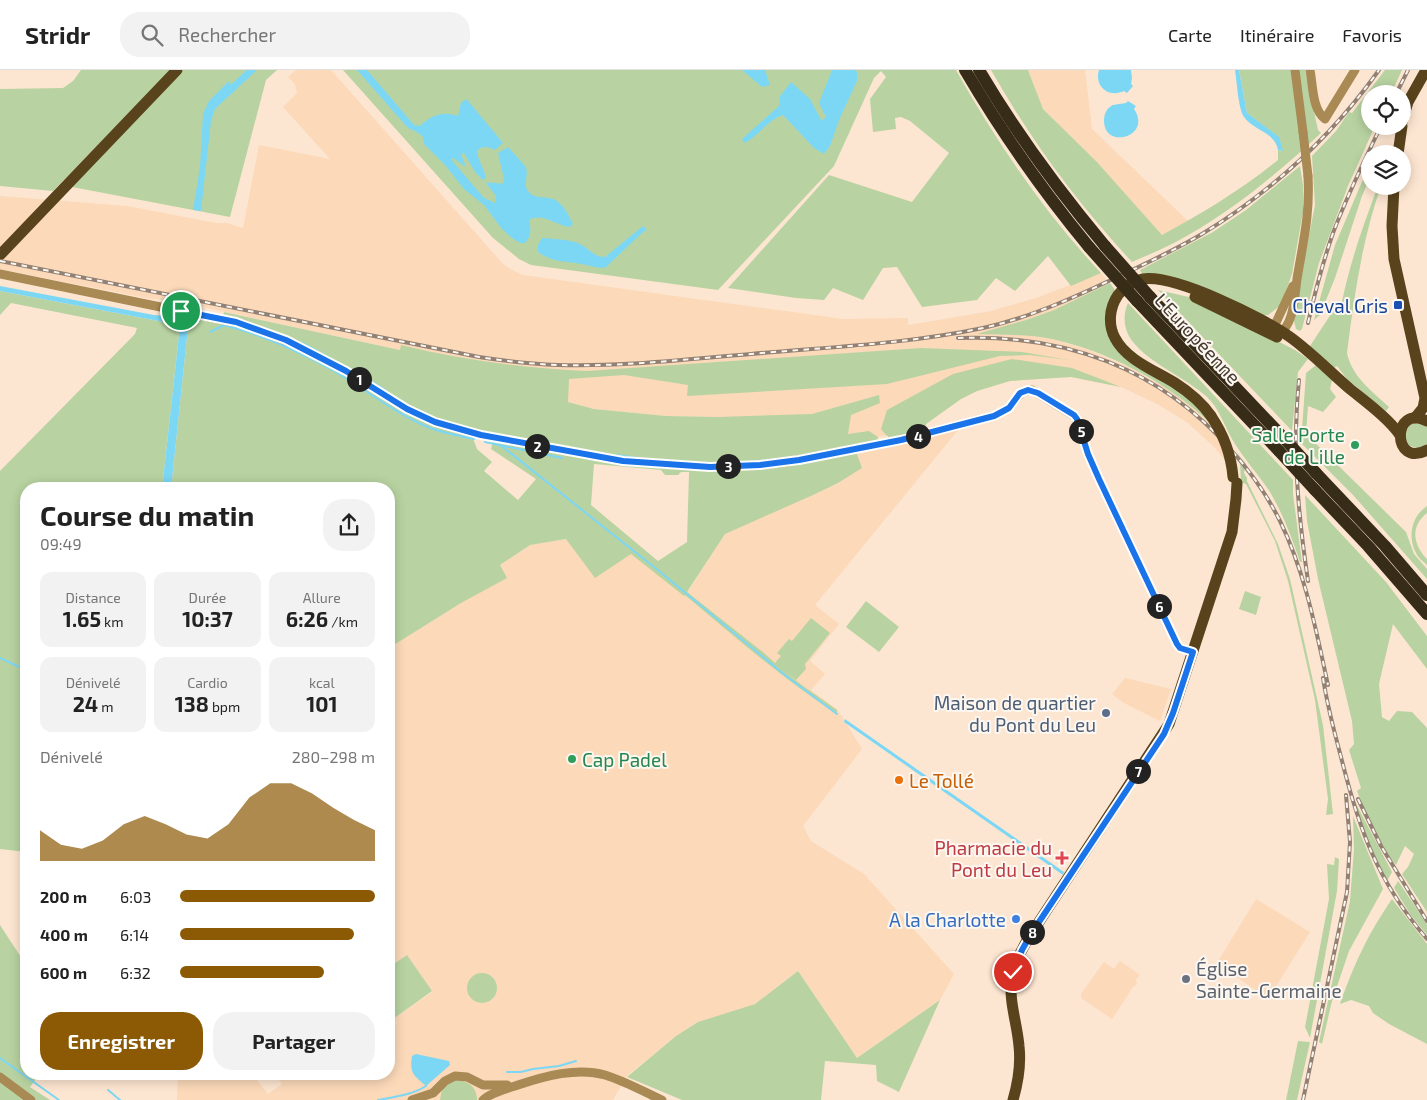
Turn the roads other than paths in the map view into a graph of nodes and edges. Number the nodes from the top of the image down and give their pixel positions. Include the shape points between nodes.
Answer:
1 (177, 70) edge
2 (965, 70) edge
3 (979, 70) edge
4 (1295, 70) edge
5 (1310, 70) edge
6 (1355, 70) edge
7 (1426, 70) edge
8 (1411, 97) edge
9 (1394, 195) edge
10 (0, 254) edge
11 (0, 274) edge
12 (1276, 332) junction
13 (1422, 381) junction
14 (1427, 393) edge
15 (1372, 408) junction
16 (1416, 420) edge
17 (1400, 435) junction
18 (1425, 453) edge
19 (1235, 480) junction
20 (1423, 595) edge
21 (1427, 614) edge
22 (1427, 622) edge
23 (1193, 652) junction
24 (0, 1077) edge
25 (525, 1082) junction
26 (474, 1083) junction
27 (438, 1089) junction
28 (32, 1100) edge
29 (412, 1100) edge
30 (436, 1100) edge
31 (482, 1100) edge
32 (662, 1100) edge
33 (1013, 1100) edge

1 - 10 main road
2 - 20 highway, L'Européenne, bridge via 1022,160 1089,247 1364,541
3 - 20 highway, L'Européenne, bridge via 1047,174 1104,246 1385,546
4 - 12 street, bridge via 1308,176 1308,220 1293,307
5 - 6 street via 1318,109 1325,119
7 - 8 main road
9 - 13 main road via 1394,259
11 - 23 street via 243,324 294,344 435,422 481,435 618,460 710,467 780,463 926,434 994,416 1009,408 1022,392 1032,390 1074,415 1099,479 1177,644
12 - 15 main road via 1303,346
12 - 19 main road, bridge via 1188,294 1152,284 1130,292 1117,314 1118,331 1125,343 1197,395 1216,416 1235,461
12 - 19 main road, bridge via 1210,296 1163,279 1139,280 1127,286 1113,305 1110,318 1120,346 1188,392 1212,416 1227,445
13 - 14 main road
13 - 16 main road via 1424,402
15 - 16 main road via 1390,420
15 - 17 main road
16 - 17 main road via 1401,428
17 - 18 main road via 1404,448
19 - 23 main road via 1235,517
20 - 21 highway, L'Européenne
20 - 22 highway
23 - 33 main road via 1164,734 1017,960 1011,985 1020,1053
24 - 28 street
25 - 26 street via 491,1086
25 - 31 street
25 - 32 street via 568,1073 594,1073 611,1077
26 - 27 street via 455,1076
26 - 31 street
27 - 29 street
27 - 30 street

